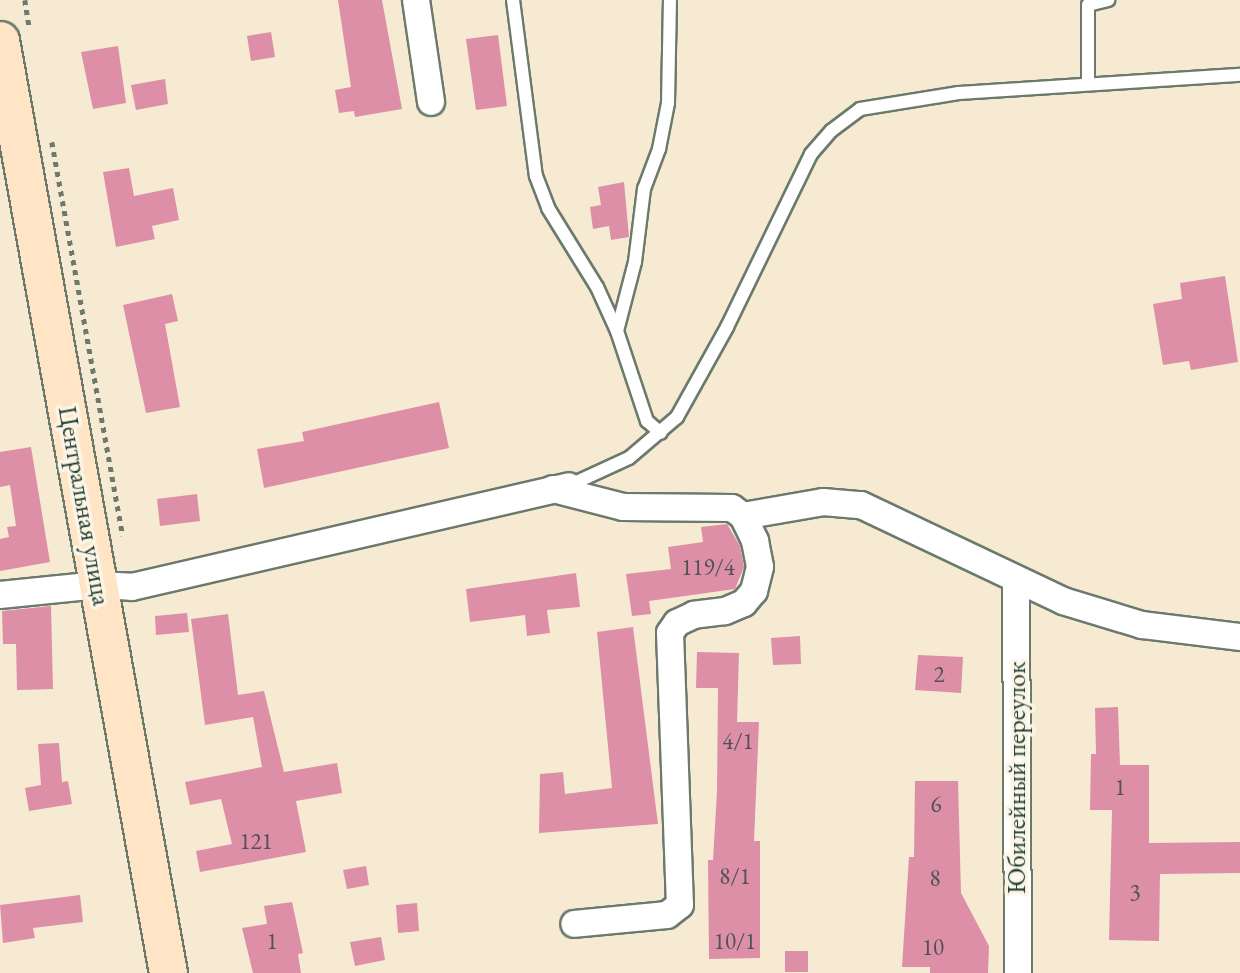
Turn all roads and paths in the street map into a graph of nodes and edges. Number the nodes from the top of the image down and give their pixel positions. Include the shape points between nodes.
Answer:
1 (25, 0) edge
2 (416, 0) edge
3 (513, 0) edge
4 (670, 0) edge
5 (1108, 0) edge
6 (16, 40) edge
7 (1240, 75) edge
8 (1088, 84) junction
9 (431, 102) dead end
10 (50, 132) dead end
11 (617, 331) junction
12 (661, 433) junction
13 (561, 488) junction
14 (743, 516) junction
15 (1016, 583) junction
16 (115, 586) junction
17 (0, 595) edge
18 (1240, 637) edge
19 (573, 924) dead end
20 (168, 973) edge
21 (1018, 973) edge

1 - 6 path
2 - 9 street
3 - 11 lane via 536,176 548,208 597,287
4 - 11 lane via 668,103 645,189 635,262
5 - 8 lane via 1088,5
6 - 16 street, Центральная улица
7 - 8 lane
8 - 12 lane via 895,102 860,109 831,131 795,182 702,375 677,417
10 - 16 path
11 - 12 lane via 647,421
12 - 13 lane via 629,458
13 - 14 street via 609,505 715,506 732,508
13 - 16 street
14 - 15 street via 823,502 861,505 892,516
14 - 19 street via 760,567 754,591 744,603 694,615 677,623 670,633 680,905 667,915
15 - 18 street via 1142,625
15 - 21 street, Юбилейный переулок
16 - 17 street
16 - 20 street, Центральная улица

